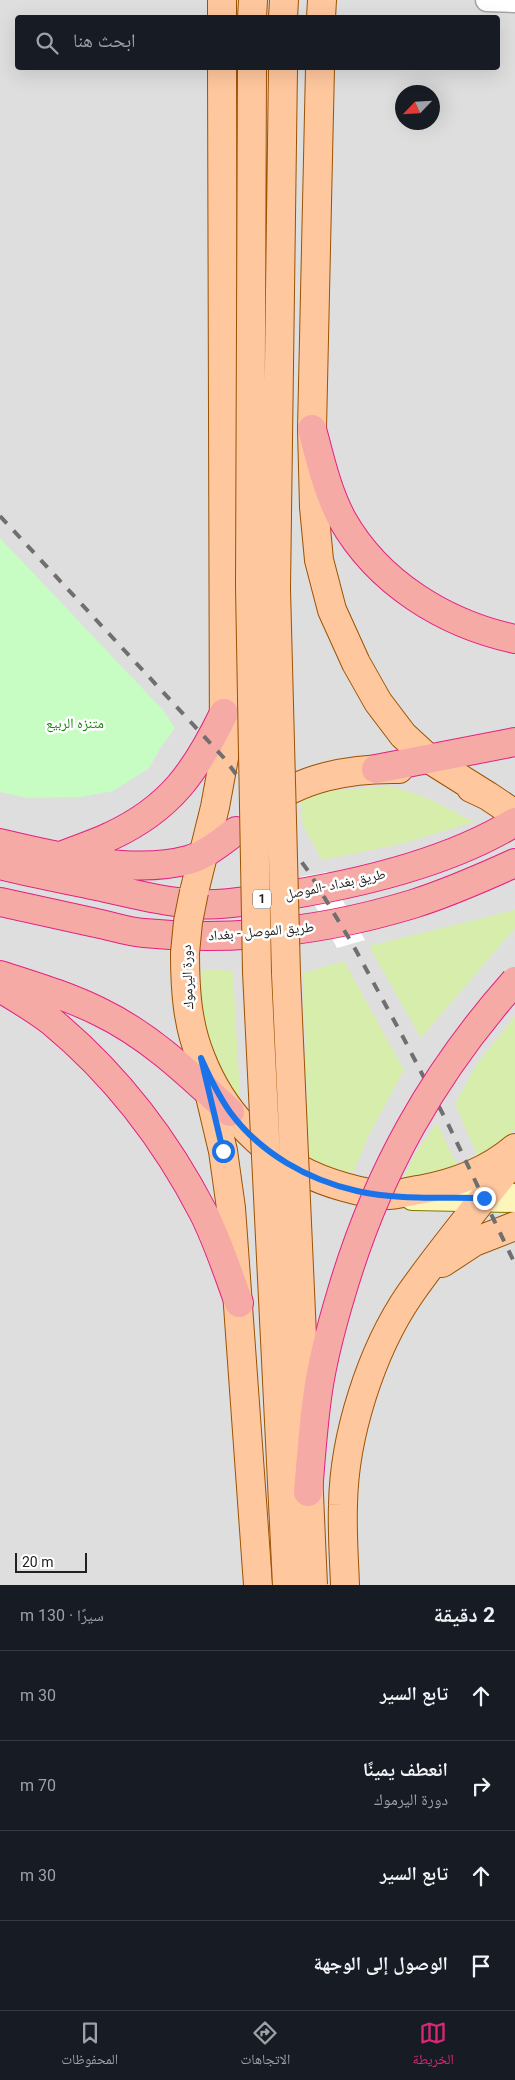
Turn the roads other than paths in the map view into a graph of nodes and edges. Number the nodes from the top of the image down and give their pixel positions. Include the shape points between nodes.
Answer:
1 (222, 0) edge
2 (252, 0) edge
3 (284, 0) edge
4 (322, 0) edge
5 (487, 0) edge
6 (515, 1) edge
7 (222, 15) edge
8 (252, 15) edge
9 (283, 15) edge
10 (322, 15) edge
11 (222, 70) edge
12 (252, 70) edge
13 (283, 70) edge
14 (320, 70) edge
15 (312, 429) junction
16 (515, 639) edge
17 (224, 713) junction
18 (515, 742) edge
19 (429, 759) junction
20 (376, 769) junction
21 (505, 809) edge
22 (236, 831) junction
23 (0, 843) edge
24 (203, 854) junction
25 (57, 857) junction
26 (515, 863) edge
27 (0, 865) edge
28 (194, 892) junction
29 (0, 902) edge
30 (0, 975) edge
31 (515, 981) edge
32 (0, 988) edge
33 (201, 1058) junction
34 (208, 1092) junction
35 (230, 1112) junction
36 (515, 1148) edge
37 (515, 1159) edge
38 (390, 1195) junction
39 (484, 1198) junction
40 (515, 1198) edge
41 (515, 1226) edge
42 (409, 1295) junction
43 (239, 1302) junction
44 (308, 1492) junction
45 (258, 1585) edge
46 (287, 1585) edge
47 (313, 1585) edge
48 (346, 1585) edge

1 - 7 main road
2 - 8 main road
3 - 9 main road
4 - 10 main road
5 - 6 street
11 - 17 main road
12 - 46 main road, bridge via 250,587 257,972
13 - 44 main road, bridge via 276,589 286,974
14 - 15 main road
15 - 16 highway via 326,481 341,518 368,556 393,582 460,622
15 - 19 main road via 319,560 332,610 378,702 403,734
17 - 24 main road via 224,758
17 - 25 highway via 185,781 159,808 109,837
18 - 19 highway
19 - 20 highway
19 - 21 main road
20 - 21 main road, دورة اليرموك via 406,770 461,783
20 - 22 main road, دورة اليرموك via 338,774 292,790 267,805
21 - 27 highway, طريق بغداد -الموصل / 1 via 454,851 404,869 329,888 247,901 198,904 151,898
22 - 24 highway
22 - 28 main road, دورة اليرموك via 211,861
23 - 25 highway
24 - 25 highway via 162,866
24 - 28 main road
26 - 29 highway, طريق الموصل - بغداد via 414,904 303,929 251,934 142,933
28 - 33 main road, دورة اليرموك, bridge via 188,922 185,982 189,1017
30 - 34 highway via 79,1002 124,1025 165,1054
31 - 44 highway, bridge via 460,1047 423,1102 369,1211 330,1330 318,1390
32 - 43 highway via 50,1020 87,1054 153,1129 205,1216
33 - 34 main road
33 - 35 main road, دورة اليرموك
34 - 35 highway
34 - 43 main road via 228,1179
35 - 38 main road, دورة اليرموك via 275,1155 301,1171 359,1192
36 - 38 main road, دورة اليرموك via 467,1176 438,1186
37 - 39 main road
38 - 39 main road
39 - 40 main road
39 - 42 main road
41 - 42 main road via 474,1242 450,1257
42 - 48 main road via 380,1349 355,1419 343,1504
43 - 45 main road
44 - 47 main road, bridge

